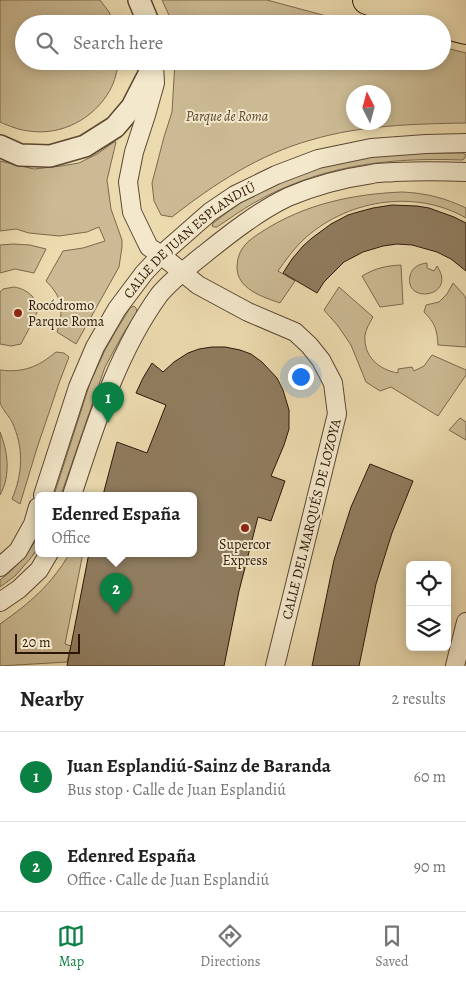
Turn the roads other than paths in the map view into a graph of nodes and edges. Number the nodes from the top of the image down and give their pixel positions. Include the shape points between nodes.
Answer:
1 (139, 0) edge
2 (367, 0) edge
3 (403, 0) edge
4 (466, 12) edge
5 (146, 15) edge
6 (408, 15) edge
7 (451, 26) edge
8 (466, 30) edge
9 (150, 70) edge
10 (153, 70) edge
11 (466, 143) edge
12 (0, 146) edge
13 (466, 172) edge
14 (161, 255) junction
15 (183, 272) junction
16 (43, 492) edge
17 (73, 492) edge
18 (35, 516) edge
19 (47, 557) edge
20 (0, 567) edge
21 (0, 602) edge
22 (466, 622) edge
23 (275, 666) edge
24 (455, 666) edge

1 - 5 street
2 - 6 main road
3 - 4 main road
7 - 8 main road
9 - 12 street via 132,107 114,127 85,146 50,156 20,155
10 - 14 street, CALLE DEL MARQUÉS DE LOZOYA via 155,83 128,182 132,212 149,247
11 - 14 street, CALLE DE JUAN ESPLANDIÚ via 371,148 318,159 235,195 210,212
13 - 15 street, CALLE DE JUAN ESPLANDIÚ via 373,173 303,192 251,218
14 - 15 street, CALLE DEL MARQUÉS DE LOZOYA
14 - 16 street, CALLE DE JUAN ESPLANDIÚ via 117,308 95,347
15 - 17 street, CALLE DE JUAN ESPLANDIÚ via 161,294 126,352 101,410
15 - 23 street, CALLE DEL MARQUÉS DE LOZOYA via 198,285 248,312 295,332 321,360 332,383 337,414
18 - 20 street via 18,551
19 - 21 street via 39,570
22 - 24 street

